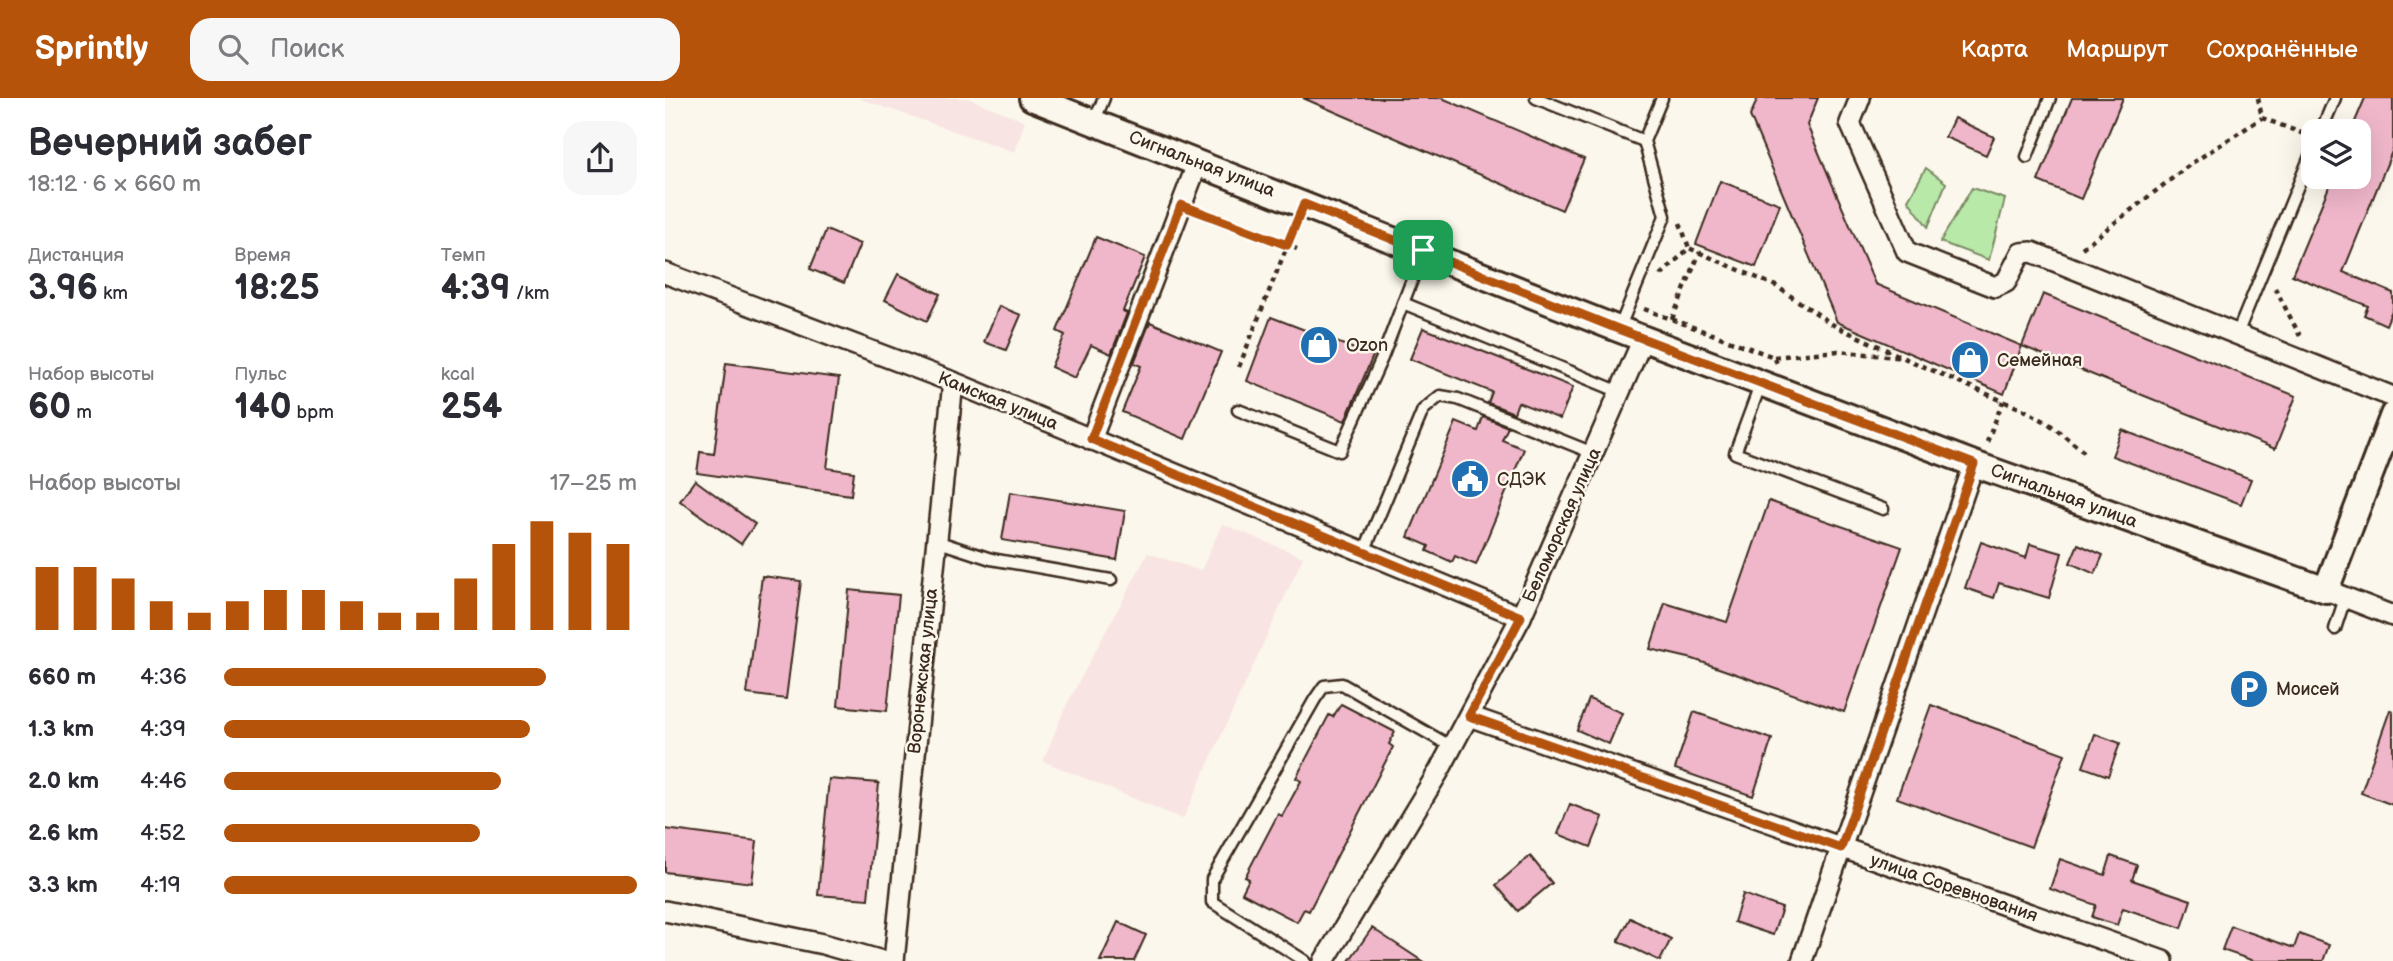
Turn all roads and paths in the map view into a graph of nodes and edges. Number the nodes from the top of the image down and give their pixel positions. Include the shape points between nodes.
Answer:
1 (1031, 98) edge
2 (1104, 98) edge
3 (1536, 98) edge
4 (1662, 98) edge
5 (1860, 98) edge
6 (2050, 98) edge
7 (2258, 98) edge
8 (2335, 98) edge
9 (2262, 118) junction
10 (2326, 119) edge
11 (1094, 122) junction
12 (2301, 133) edge
13 (1644, 141) junction
14 (2027, 157) dead end
15 (1198, 162) junction
16 (2301, 178) edge
17 (1304, 204) junction
18 (1181, 205) junction
19 (1287, 245) junction
20 (1297, 249) dead end
21 (1423, 250) junction
22 (2062, 264) junction
23 (2264, 268) junction
24 (665, 273) edge
25 (1403, 303) junction
26 (1672, 320) dead end
27 (1618, 329) junction
28 (2237, 334) junction
29 (1643, 339) junction
30 (1774, 357) dead end
31 (1904, 358) junction
32 (2316, 365) junction
33 (1239, 367) dead end
34 (953, 382) junction
35 (1761, 383) junction
36 (1620, 392) junction
37 (2393, 397) edge
38 (2003, 401) junction
39 (1238, 410) dead end
40 (2393, 415) edge
41 (1091, 439) junction
42 (2084, 452) dead end
43 (1593, 453) junction
44 (1978, 458) junction
45 (1882, 509) dead end
46 (936, 541) junction
47 (1364, 552) junction
48 (1111, 580) dead end
49 (2336, 594) junction
50 (2393, 616) edge
51 (1521, 617) junction
52 (2335, 629) dead end
53 (1469, 716) junction
54 (1452, 747) junction
55 (1841, 848) junction
56 (665, 911) edge
57 (882, 961) edge
58 (894, 961) edge
59 (1305, 961) edge
60 (1324, 961) edge
61 (1802, 961) edge
62 (2162, 961) edge

1 - 11 street, Сигнальная улица
2 - 11 lane
3 - 13 lane
4 - 13 lane
5 - 22 street via 1850,123 1907,252 1995,287 2006,282 2021,253 2032,252
6 - 14 lane
7 - 9 path
8 - 10 lane
9 - 12 path
9 - 22 path via 2192,163
11 - 15 street, Сигнальная улица
13 - 27 lane via 1665,216
15 - 17 street, Сигнальная улица
15 - 18 street
16 - 23 lane
17 - 19 path
17 - 21 street, Сигнальная улица
18 - 19 path
18 - 41 street
19 - 20 path
19 - 33 path
21 - 25 lane
21 - 27 street, Сигнальная улица
22 - 28 street
23 - 28 lane
23 - 32 path
24 - 34 street, Камская улица
25 - 36 lane
25 - 39 lane via 1340,451
26 - 31 path via 1700,253 1776,286 1835,326
27 - 29 street, Сигнальная улица
28 - 32 street
29 - 35 street, Сигнальная улица
29 - 36 street, Беломорская улица
30 - 31 path via 1838,351
31 - 38 path
32 - 37 street
34 - 41 street, Камская улица
34 - 46 street, Воронежская улица
35 - 44 street, Сигнальная улица
35 - 45 lane via 1735,453
36 - 43 street, Беломорская улица
38 - 42 path via 2048,423
38 - 44 path
40 - 49 street
41 - 47 street, Камская улица
43 - 47 lane via 1440,396 1423,410
43 - 51 street, Беломорская улица
44 - 49 street, Сигнальная улица
44 - 55 street
46 - 48 lane via 991,559
46 - 58 street, Воронежская улица
47 - 51 street, Камская улица
49 - 50 street, Сигнальная улица
49 - 52 lane
51 - 53 street, Беломорская улица
53 - 54 street, Беломорская улица
53 - 55 street, улица Соревнования
54 - 59 lane via 1342,684 1324,686 1315,699 1212,879 1212,902
54 - 60 street, Беломорская улица
55 - 61 street
55 - 62 street, улица Соревнования
56 - 57 street

